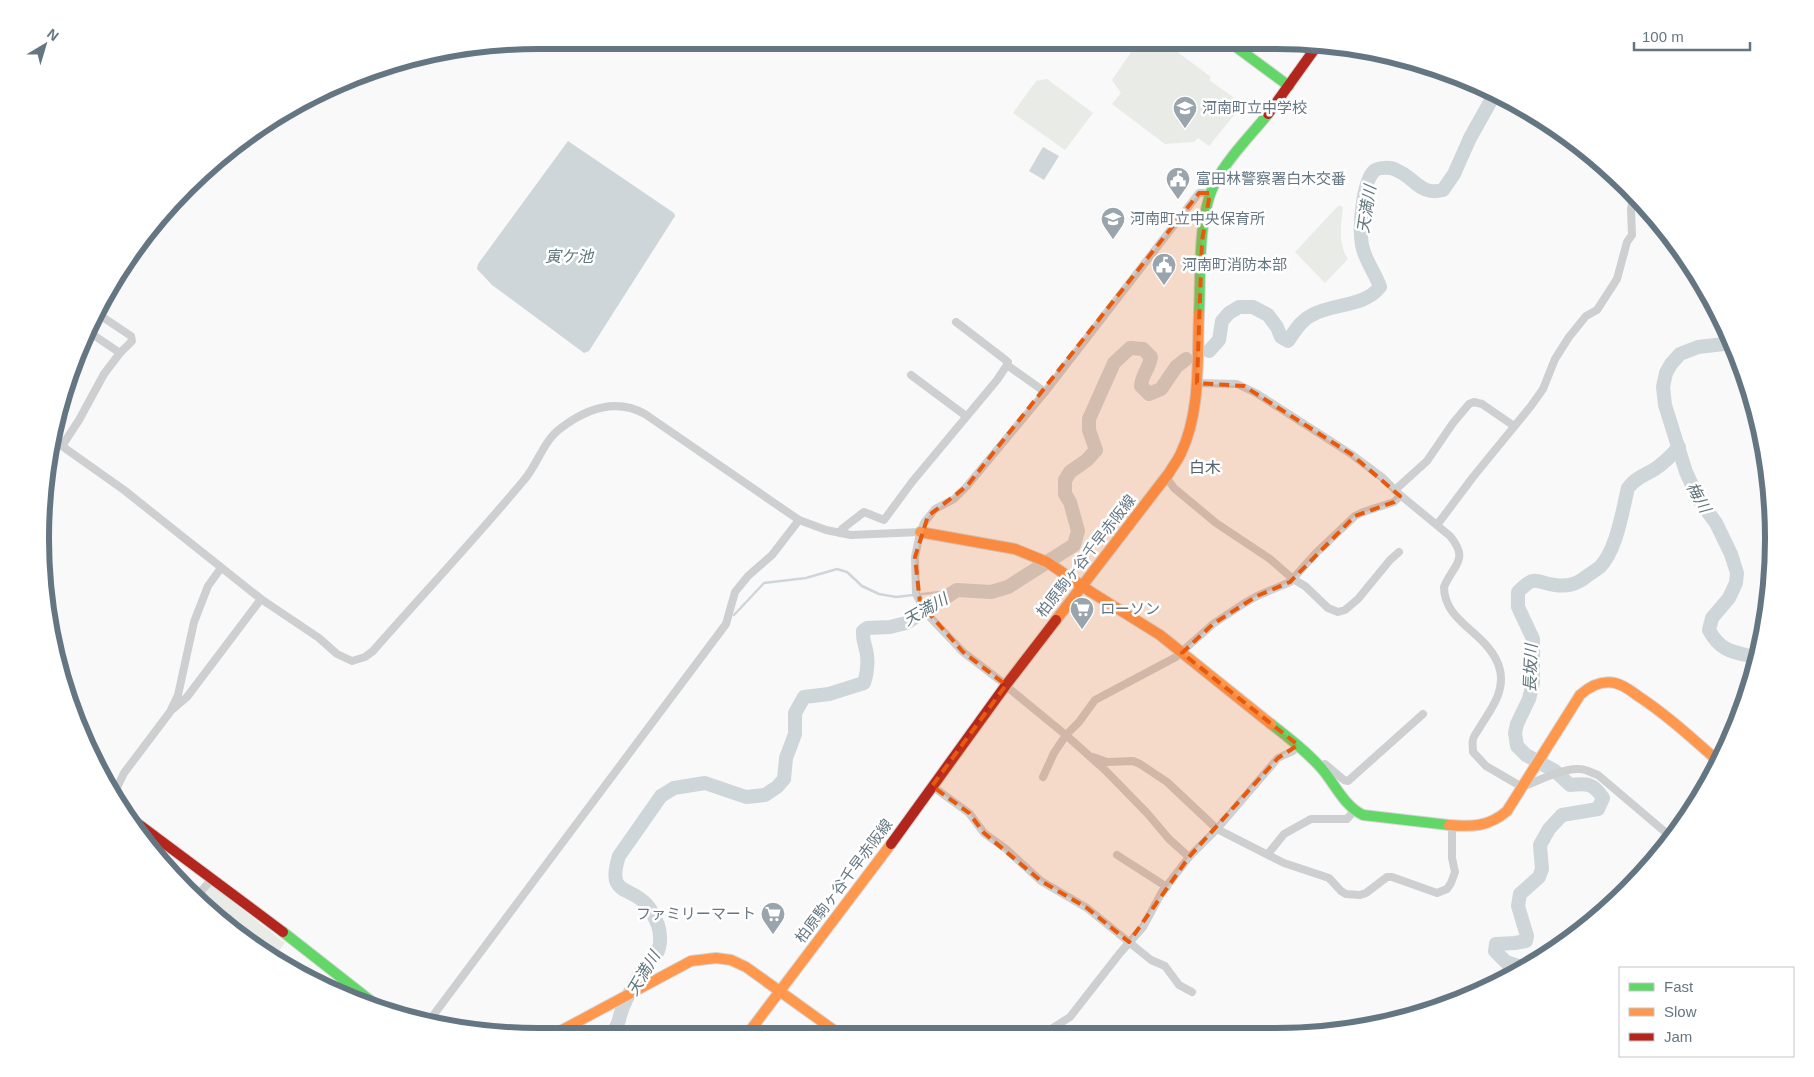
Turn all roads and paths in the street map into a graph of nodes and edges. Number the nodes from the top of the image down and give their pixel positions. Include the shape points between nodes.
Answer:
1 (1239, 49) edge
2 (1314, 51) edge
3 (1290, 86) junction
4 (1210, 193) junction
5 (1632, 203) edge
6 (102, 317) edge
7 (956, 322) dead end
8 (93, 335) edge
9 (120, 353) junction
10 (1007, 365) junction
11 (911, 375) dead end
12 (1197, 383) junction
13 (1045, 392) junction
14 (966, 416) junction
15 (1514, 426) junction
16 (58, 443) edge
17 (62, 446) junction
18 (1166, 477) junction
19 (1398, 493) junction
20 (799, 520) junction
21 (1437, 525) junction
22 (920, 532) junction
23 (840, 533) junction
24 (1399, 552) dead end
25 (221, 568) junction
26 (1293, 579) junction
27 (1082, 586) junction
28 (261, 599) junction
29 (1182, 653) junction
30 (1006, 685) junction
31 (170, 712) junction
32 (1422, 714) dead end
33 (1066, 735) junction
34 (1298, 745) junction
35 (1087, 753) junction
36 (1713, 758) edge
37 (1320, 766) junction
38 (1043, 777) dead end
39 (932, 786) junction
40 (117, 787) edge
41 (1522, 787) junction
42 (1354, 811) junction
43 (1452, 826) junction
44 (143, 827) edge
45 (1217, 829) junction
46 (1667, 833) edge
47 (1268, 854) junction
48 (1117, 855) dead end
49 (1189, 857) junction
50 (212, 879) junction
51 (1167, 887) junction
52 (200, 892) edge
53 (1129, 942) junction
54 (781, 990) junction
55 (1192, 992) dead end
56 (364, 996) edge
57 (432, 1017) edge
58 (566, 1028) edge
59 (752, 1028) edge
60 (831, 1028) edge
61 (1053, 1028) edge

1 - 3 street
2 - 3 street, 柏原駒ヶ谷千早赤阪線
3 - 4 street, 柏原駒ヶ谷千早赤阪線 via 1222,171
4 - 12 street, 柏原駒ヶ谷千早赤阪線 via 1203,222
4 - 13 street via 1199,193
5 - 15 street via 1632,235 1617,278 1596,310 1586,316 1569,337 1555,359 1543,389
6 - 9 street via 131,336 132,342
7 - 10 street via 1008,362
8 - 9 street
9 - 17 street
10 - 13 street
10 - 14 street
11 - 14 street
12 - 18 street, 柏原駒ヶ谷千早赤阪線 via 1188,434
12 - 19 street via 1244,386 1350,454
13 - 22 street via 967,486 928,516
14 - 23 street via 884,520 864,512
15 - 19 street via 1482,404 1469,404 1427,461
15 - 21 street
16 - 17 street
17 - 25 street via 124,490
18 - 26 street via 1174,488 1216,523 1270,559
18 - 27 street, 柏原駒ヶ谷千早赤阪線
19 - 21 street
19 - 26 street via 1394,502 1355,516
20 - 23 street
20 - 28 street via 645,414 632,408 608,406 591,410 553,435 525,480 365,657 352,661 345,658
20 - 57 street via 772,555 748,576 736,592 726,624 712,644
21 - 41 street via 1456,542 1460,554 1457,566 1444,587 1447,602 1461,622 1495,655 1501,672 1501,690 1473,739 1473,752 1486,766
22 - 23 street
22 - 27 street via 1025,552 1047,562
22 - 30 street via 915,563 916,588 926,613 963,652
24 - 26 street via 1358,599 1338,612 1328,608
25 - 28 street
25 - 31 street via 208,586 194,622 180,686
26 - 29 street via 1257,596 1213,624
27 - 29 street
27 - 30 street, 柏原駒ヶ谷千早赤阪線
28 - 31 street via 187,697
29 - 33 street via 1095,700
29 - 34 street
30 - 33 street
30 - 39 street, 柏原駒ヶ谷千早赤阪線
31 - 40 street
32 - 37 street via 1348,781 1326,764
33 - 35 street
33 - 38 street
34 - 37 street
34 - 45 street via 1278,758
35 - 45 street via 1107,762 1133,761 1140,764 1167,782
35 - 49 street
36 - 41 street via 1666,715 1629,689 1619,684 1600,683 1580,695
37 - 42 street
39 - 53 street via 969,813 984,833 1041,881 1086,908
39 - 54 street, 柏原駒ヶ谷千早赤阪線
41 - 43 street via 1507,811 1496,820 1478,827
41 - 46 street via 1569,770 1590,772 1598,775
42 - 43 street via 1372,818
42 - 47 street via 1347,818 1311,819 1284,834
43 - 47 street via 1455,872 1447,889 1438,893 1392,877 1360,895 1346,894 1329,878 1284,863
44 - 50 street
45 - 47 street
45 - 49 street
48 - 51 street
49 - 51 street
50 - 52 street
50 - 56 street
51 - 53 street via 1143,927
53 - 55 street via 1151,960 1165,966 1179,985
53 - 61 street via 1070,1017
54 - 58 street via 739,962 723,957 704,957
54 - 59 street, 柏原駒ヶ谷千早赤阪線
54 - 60 street

